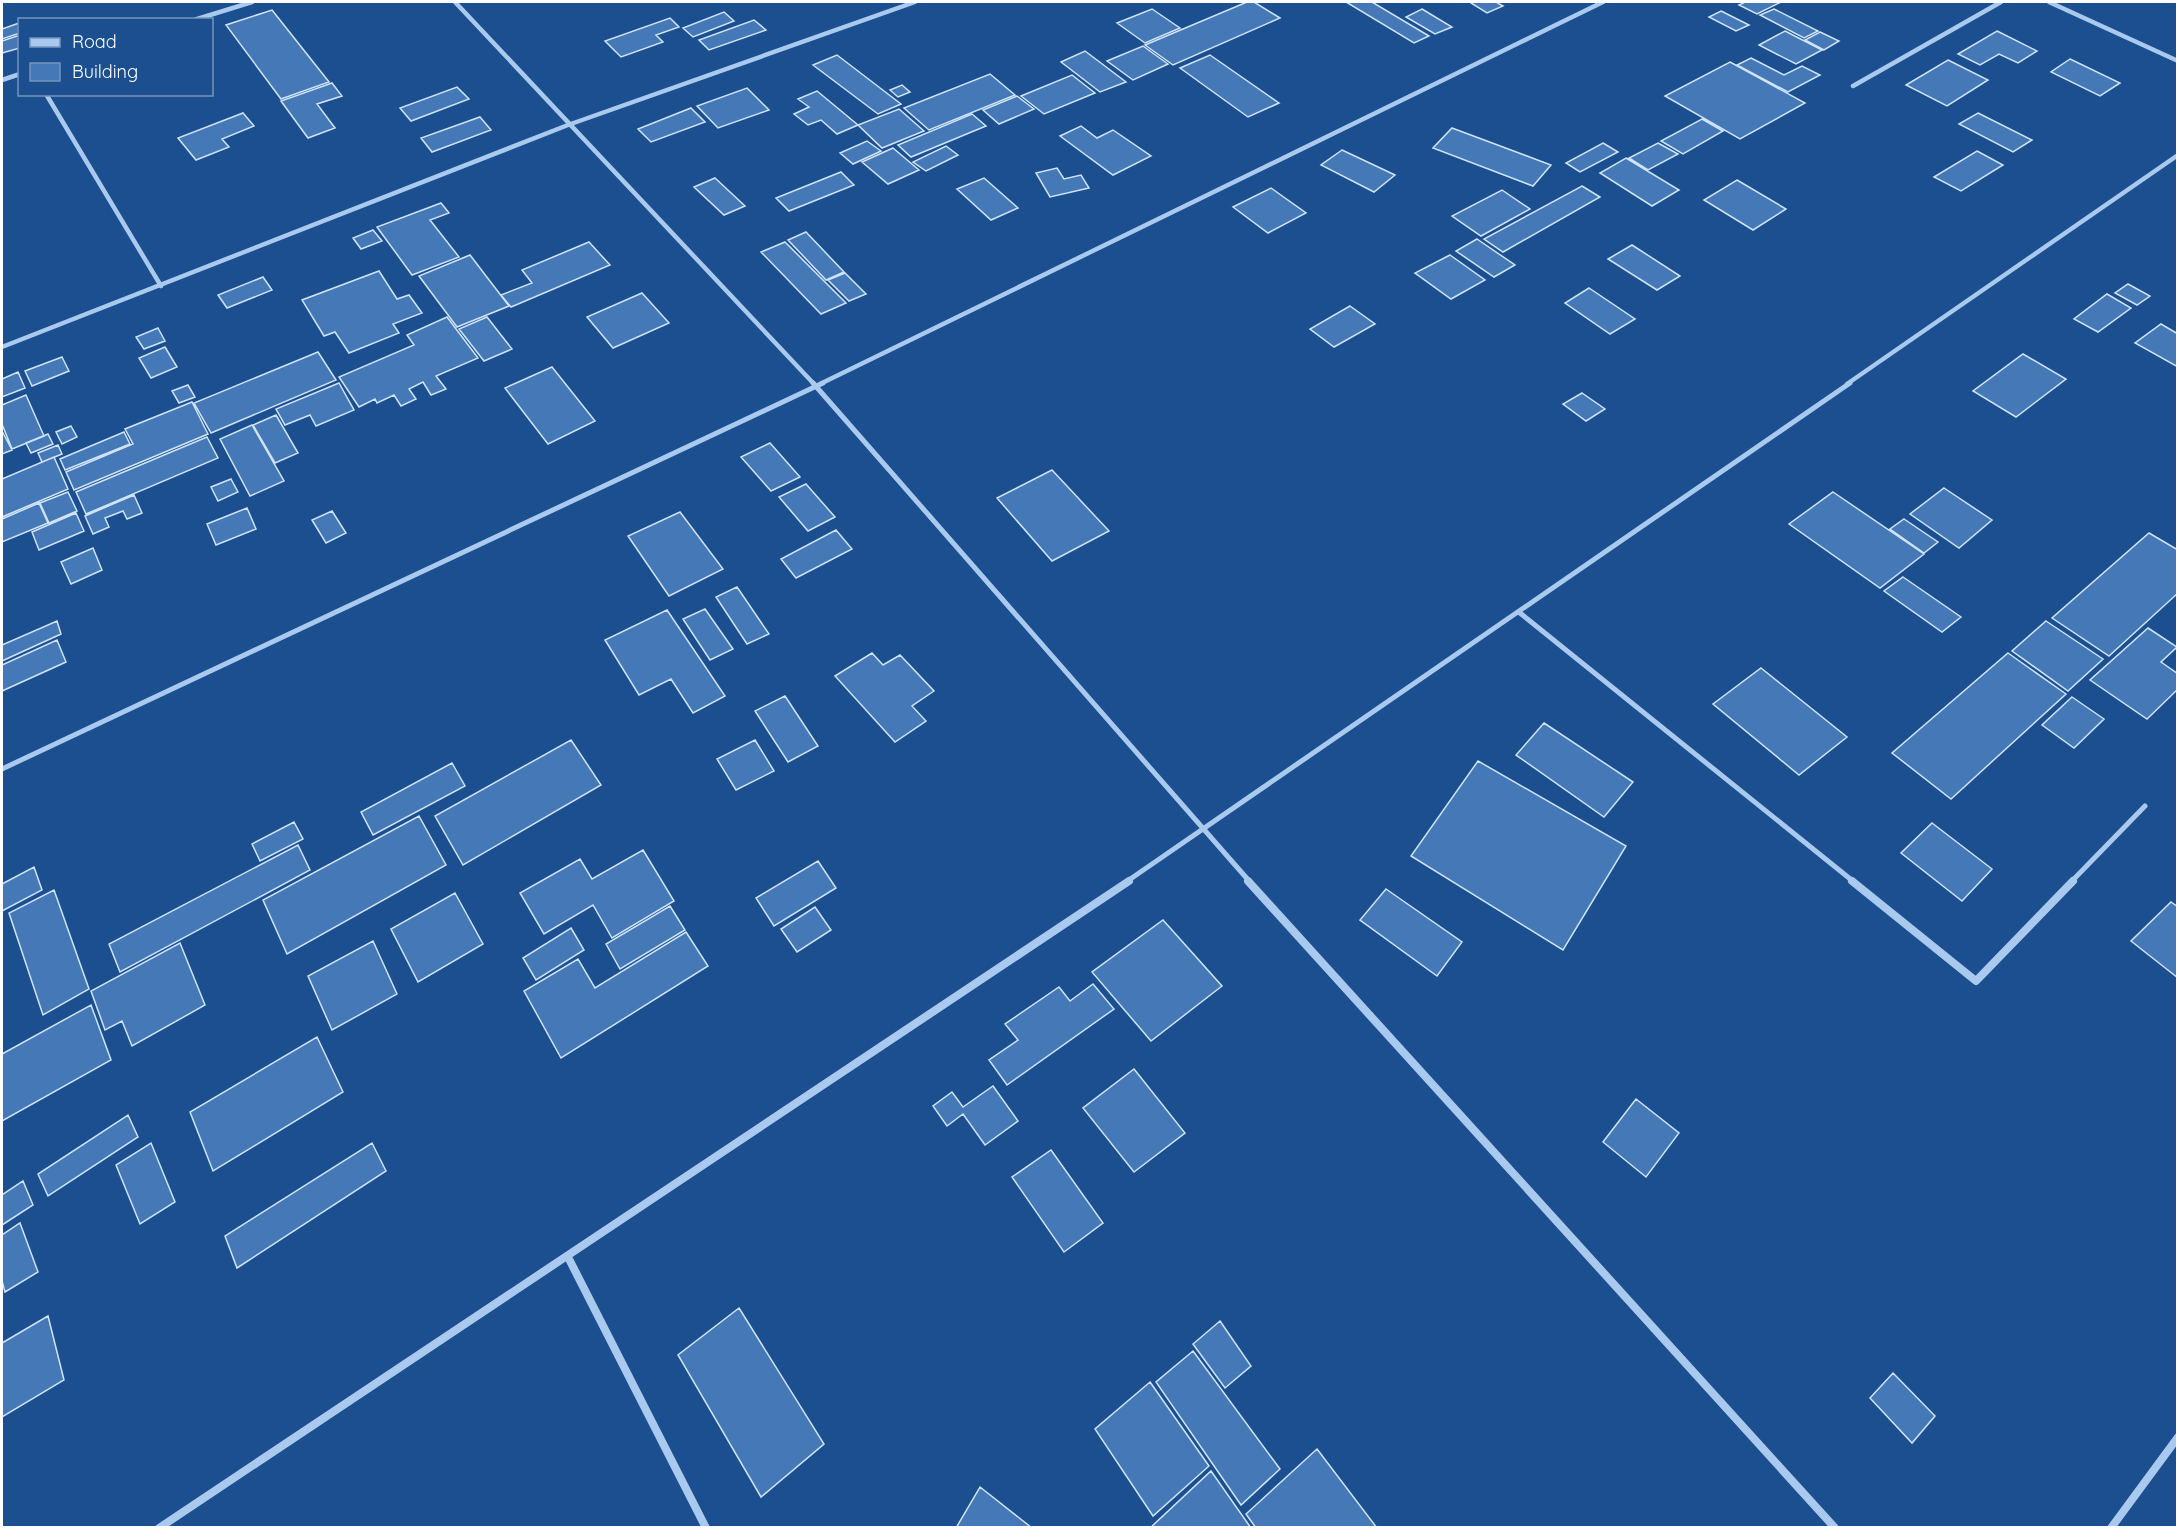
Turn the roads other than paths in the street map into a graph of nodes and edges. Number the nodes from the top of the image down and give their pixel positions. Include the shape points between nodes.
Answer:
1 (252, 2) edge
2 (455, 2) edge
3 (915, 2) edge
4 (1604, 2) edge
5 (2001, 2) edge
6 (2049, 2) edge
7 (200, 18) edge
8 (2178, 62) edge
9 (18, 75) edge
10 (2, 80) edge
11 (1852, 86) dead end
12 (47, 96) edge
13 (568, 125) junction
14 (2178, 155) edge
15 (161, 286) junction
16 (2, 347) edge
17 (816, 386) junction
18 (1520, 613) junction
19 (2, 769) edge
20 (2145, 806) dead end
21 (1203, 831) junction
22 (568, 1257) junction
23 (2178, 1437) edge
24 (159, 1527) edge
25 (706, 1527) edge
26 (1835, 1527) edge
27 (2111, 1527) edge

1 - 7 street
2 - 13 street
3 - 13 street
4 - 17 street
5 - 11 street
6 - 8 street
9 - 10 street
12 - 15 street
13 - 15 street
13 - 17 street
14 - 18 street
15 - 16 street
17 - 19 street
17 - 21 street
18 - 20 street via 1976,981
18 - 21 street
21 - 22 street
21 - 26 street
22 - 24 street
22 - 25 street
23 - 27 street

